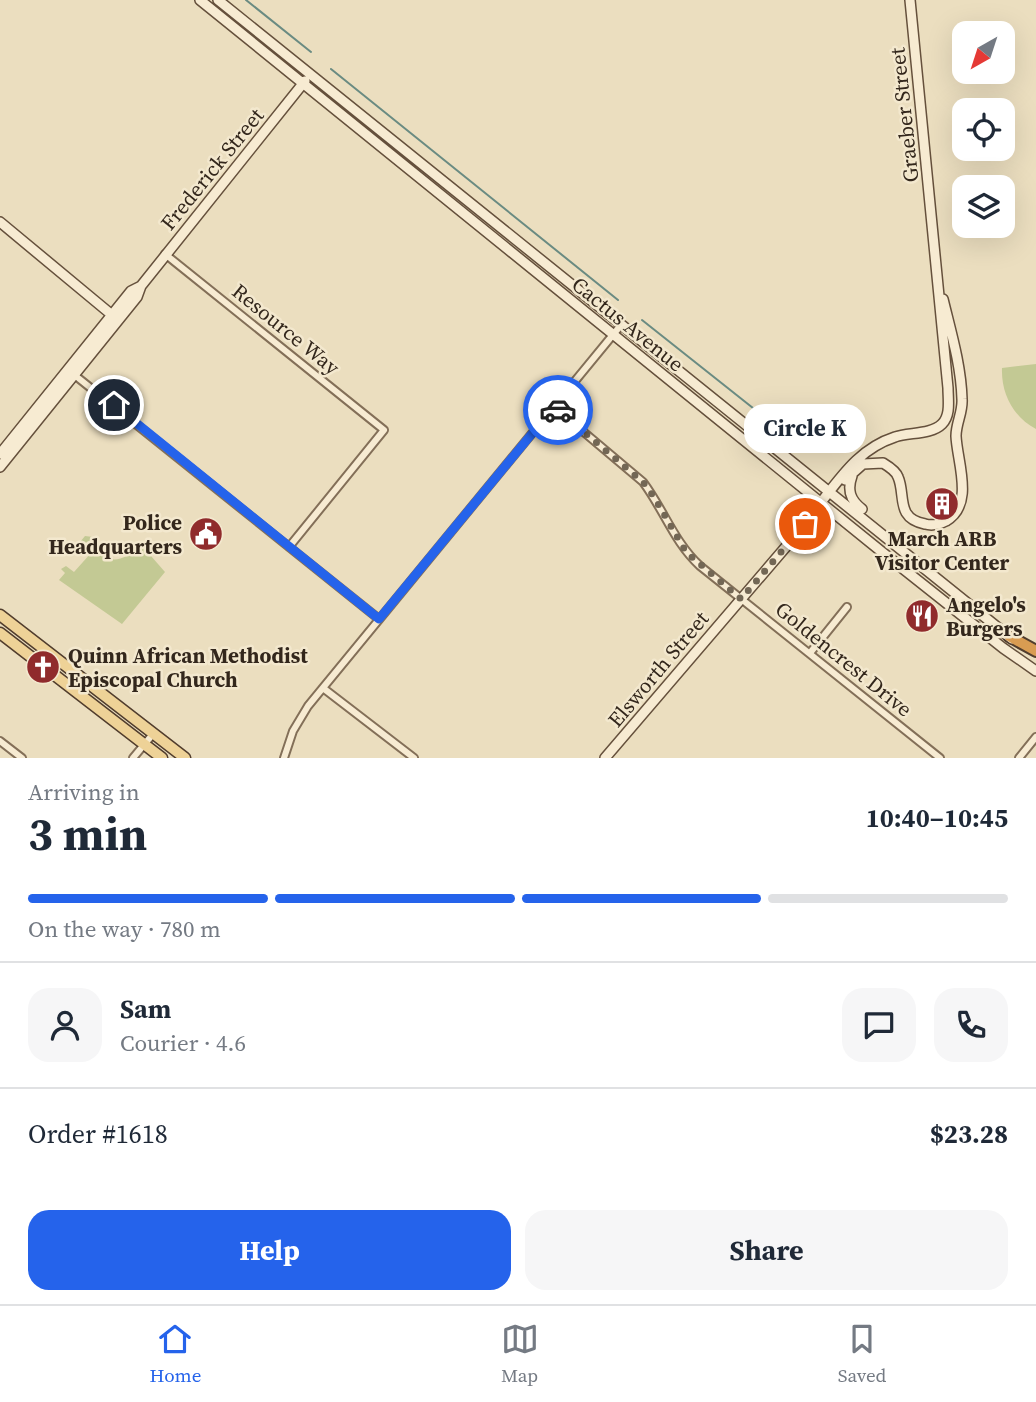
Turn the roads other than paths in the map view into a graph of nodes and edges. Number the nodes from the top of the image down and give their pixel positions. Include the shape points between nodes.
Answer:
1 (200, 0) edge
2 (218, 0) edge
3 (909, 0) edge
4 (310, 75) junction
5 (303, 84) junction
6 (0, 222) edge
7 (933, 226) junction
8 (165, 254) junction
9 (141, 286) junction
10 (112, 315) junction
11 (621, 325) junction
12 (613, 335) junction
13 (71, 373) junction
14 (554, 407) junction
15 (1, 462) edge
16 (886, 465) junction
17 (898, 468) dead end
18 (854, 471) junction
19 (832, 493) junction
20 (823, 504) junction
21 (881, 532) junction
22 (289, 547) junction
23 (741, 599) junction
24 (847, 607) dead end
25 (0, 615) edge
26 (379, 619) junction
27 (0, 633) edge
28 (1009, 636) joint
29 (810, 653) junction
30 (1036, 654) edge
31 (1036, 671) edge
32 (323, 688) junction
33 (153, 734) junction
34 (1036, 737) edge
35 (0, 740) edge
36 (144, 744) junction
37 (22, 758) edge
38 (133, 758) edge
39 (162, 758) edge
40 (185, 758) edge
41 (284, 758) edge
42 (415, 758) edge
43 (605, 758) edge
44 (940, 758) edge
45 (1019, 758) edge

1 - 5 main road, Cactus Avenue
2 - 4 main road, Cactus Avenue
3 - 7 main road, Graeber Street
4 - 5 main road, Frederick Street
4 - 11 main road, Cactus Avenue
5 - 8 main road, Frederick Street
5 - 12 main road, Cactus Avenue
6 - 10 main road
7 - 16 main road, Graeber Street via 942,294 961,374 956,436 962,501 951,517 939,524 924,524 903,507 898,477
7 - 19 main road, Graeber Street via 947,416 942,425 930,430 873,446 854,461
8 - 9 main road, Frederick Street
8 - 22 street, Resource Way via 384,430
9 - 10 main road, Frederick Street via 131,291
9 - 13 main road, Frederick Street via 137,297
10 - 13 main road, Frederick Street
11 - 12 street
11 - 19 main road, Cactus Avenue
12 - 14 street
12 - 20 main road, Cactus Avenue
13 - 15 main road, Frederick Street
13 - 15 main road, Frederick Street via 31,415
13 - 22 street
14 - 23 street, Goldencrest Drive via 643,482 686,552
14 - 26 street
16 - 17 main road
16 - 18 main road via 867,462
18 - 19 main road
18 - 21 main road via 852,499
19 - 20 main road, Elsworth Street
19 - 21 main road, Cactus Avenue
20 - 23 main road, Elsworth Street
20 - 31 main road, Cactus Avenue
21 - 28 main road, Cactus Avenue
22 - 26 street
23 - 29 street, Goldencrest Drive
23 - 43 main road, Elsworth Street
24 - 29 street
25 - 33 main road
26 - 32 street
27 - 36 main road
28 - 30 highway
29 - 44 street, Goldencrest Drive
32 - 41 street via 298,720
32 - 42 street
33 - 36 street
33 - 40 main road
34 - 45 street
35 - 37 street
36 - 38 street
36 - 39 main road

